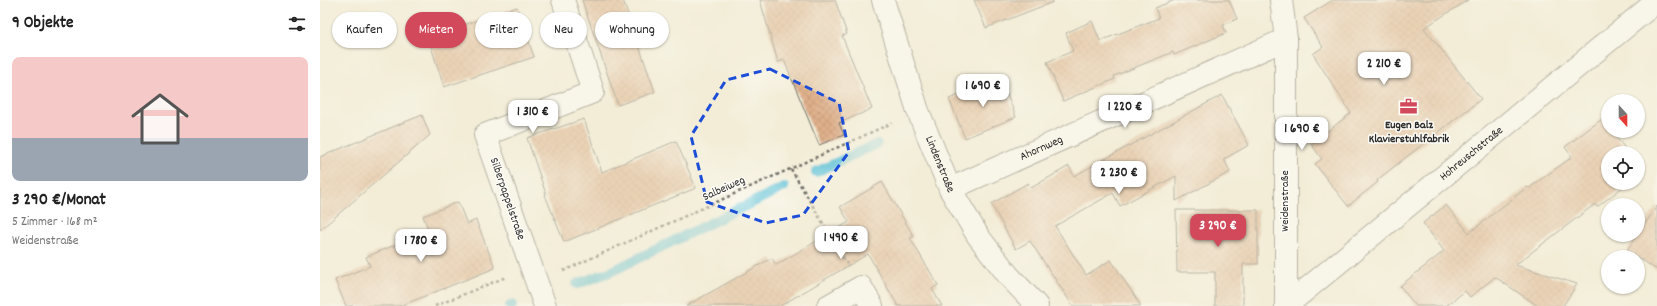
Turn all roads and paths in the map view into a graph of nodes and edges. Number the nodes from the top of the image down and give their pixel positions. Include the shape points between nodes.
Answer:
1 (563, 0) edge
2 (883, 0) edge
3 (1281, 0) edge
4 (1657, 1) edge
5 (1286, 39) junction
6 (918, 111) junction
7 (791, 169) junction
8 (950, 189) junction
9 (534, 275) junction
10 (861, 287) junction
11 (435, 306) edge
12 (545, 306) edge
13 (828, 306) edge
14 (872, 306) edge
15 (1037, 306) edge
16 (1286, 306) edge

1 - 9 street, Silberpappelstraße via 593,92 485,135
2 - 6 street, Lindenstraße
3 - 5 street, Weidenstraße
4 - 16 street, Hohreuschstraße
5 - 8 street, Ahornweg
5 - 16 street, Weidenstraße
6 - 7 path, Salbeiweg
6 - 8 street, Lindenstraße
7 - 9 path, Salbeiweg
7 - 10 path
8 - 15 street, Lindenstraße via 978,236 1008,275
9 - 11 path, Salbeiweg
9 - 12 street, Silberpappelstraße
10 - 13 street
10 - 14 street

